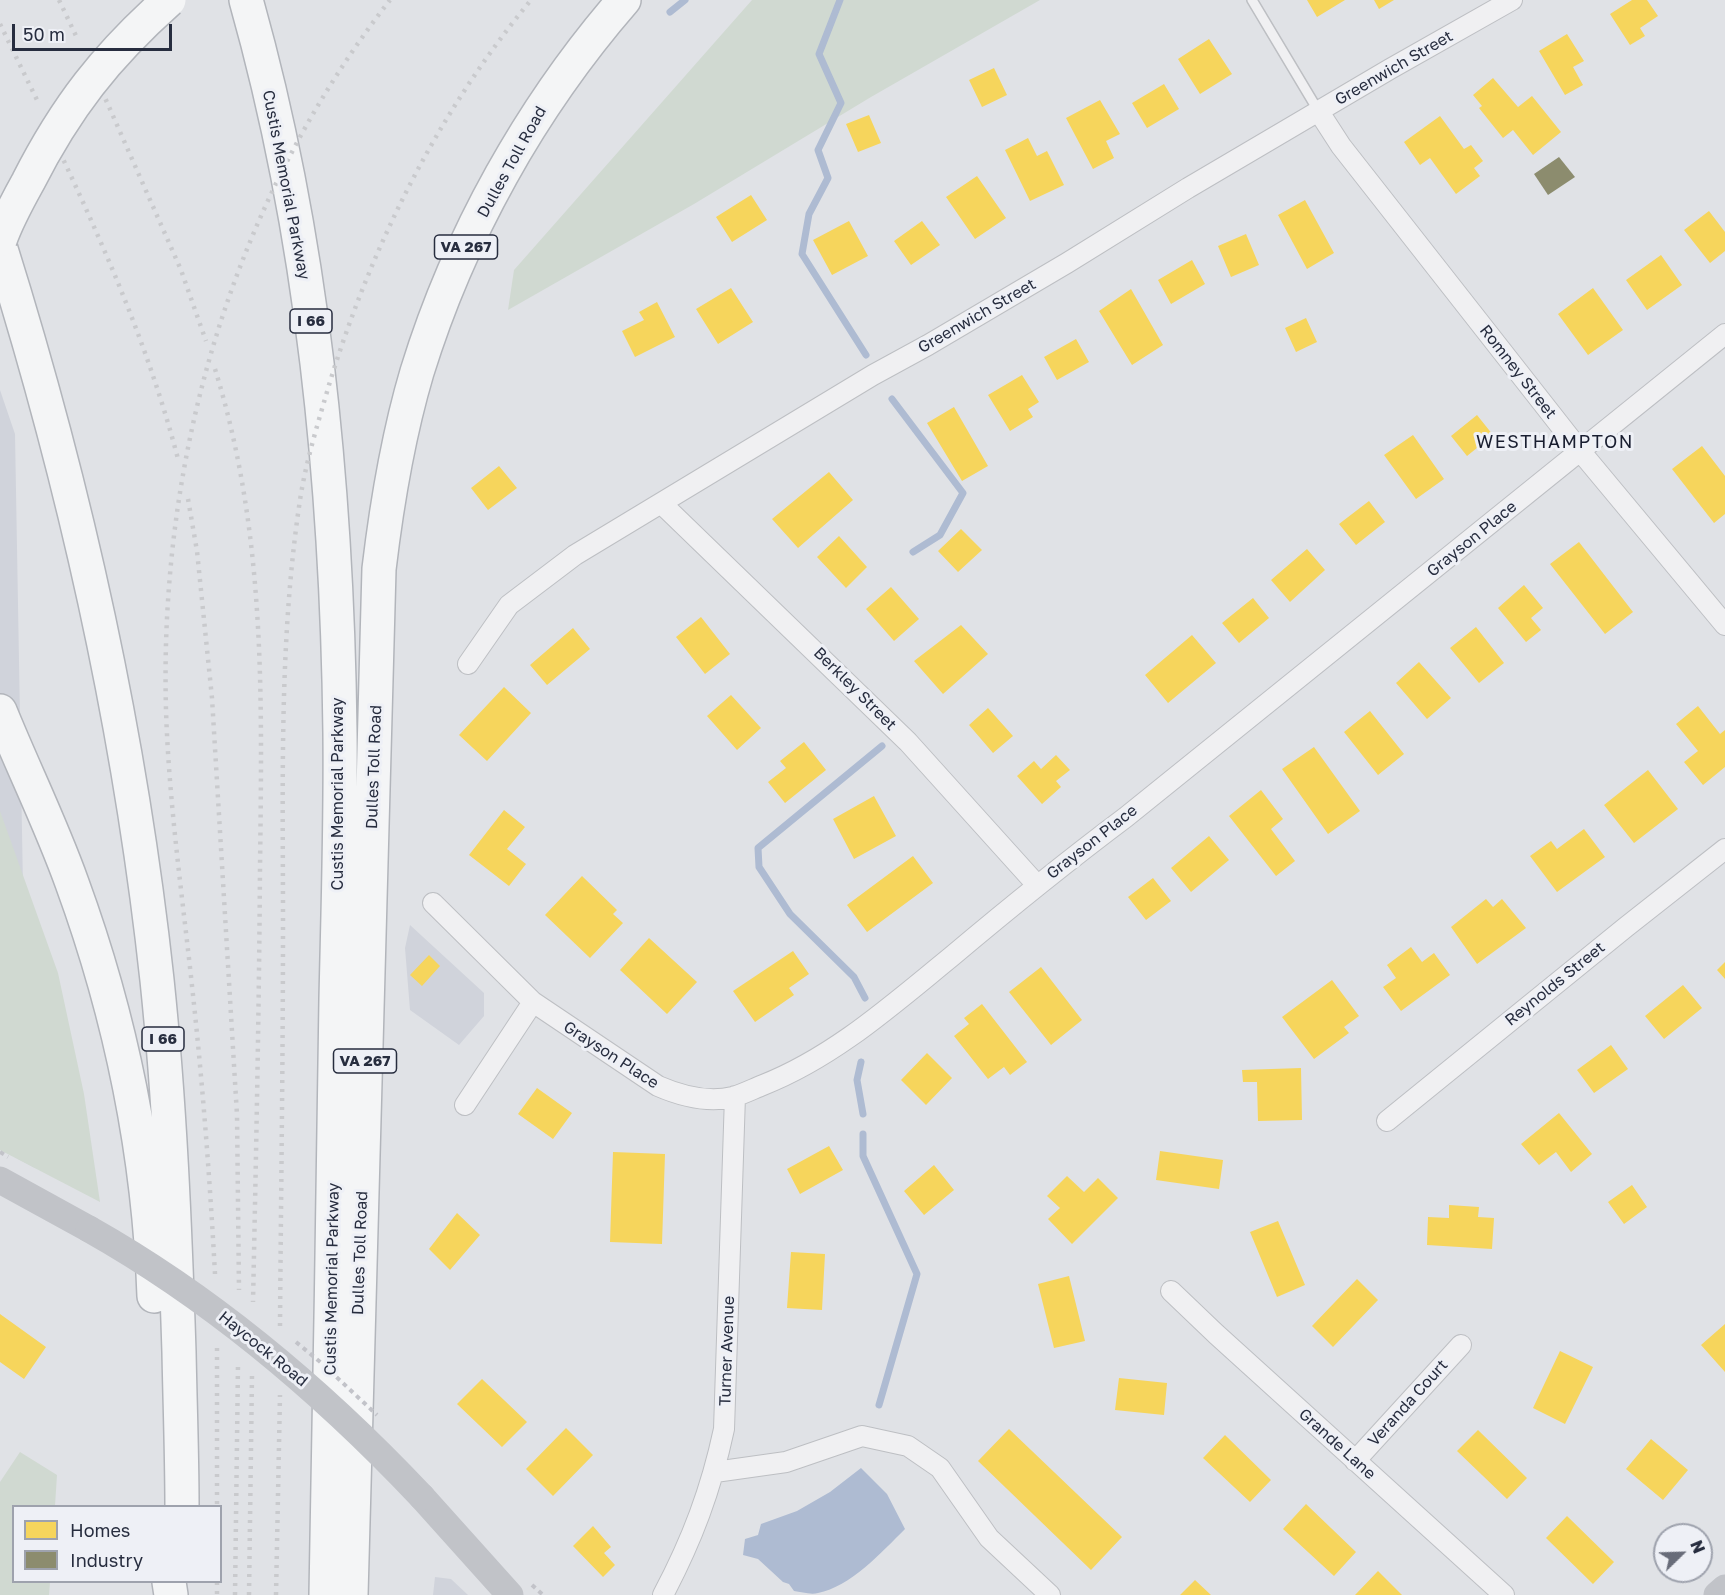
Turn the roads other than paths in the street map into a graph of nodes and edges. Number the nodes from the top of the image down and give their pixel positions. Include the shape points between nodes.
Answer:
1 (168, 0) edge
2 (246, 0) edge
3 (624, 0) edge
4 (1252, 0) edge
5 (1512, 0) edge
6 (1319, 112) junction
7 (0, 240) edge
8 (0, 246) edge
9 (1725, 334) edge
10 (1581, 452) junction
11 (662, 504) junction
12 (1725, 626) edge
13 (468, 664) dead end
14 (0, 711) edge
15 (1725, 849) edge
16 (1037, 885) junction
17 (432, 903) dead end
18 (532, 1002) junction
19 (735, 1096) junction
20 (465, 1105) dead end
21 (1387, 1121) dead end
22 (2, 1185) edge
23 (1171, 1291) dead end
24 (1461, 1345) dead end
25 (1355, 1461) junction
26 (715, 1472) junction
27 (160, 1505) edge
28 (183, 1505) edge
29 (1725, 1588) edge
30 (326, 1595) edge
31 (351, 1595) edge
32 (510, 1595) edge
33 (663, 1595) edge
34 (1050, 1595) edge
35 (1504, 1595) edge
36 (1717, 1595) edge

1 - 7 highway, bridge via 117,49 75,101 37,164
2 - 30 highway, Custis Memorial Parkway / I 66 via 294,213 312,326 333,545 340,736
3 - 31 highway, Dulles Toll Road / VA 267 via 531,124 471,236 444,296 418,371 390,489 379,568
4 - 6 lane
5 - 6 street, Greenwich Street
6 - 10 street, Romney Street via 1341,146
6 - 11 street, Greenwich Street
8 - 28 highway, I 66 via 72,498 120,729 141,856 157,980 170,1134
9 - 10 street, Grayson Place
10 - 12 street, Romney Street
10 - 16 street, Grayson Place
11 - 13 street, Greenwich Street via 575,555 509,604
11 - 16 street, Berkley Street via 908,742
14 - 27 highway via 73,883 108,995 131,1091 152,1239
15 - 21 street, Reynolds Street
16 - 19 street, Grayson Place via 872,1022 809,1064
17 - 18 street, Grayson Place
18 - 19 street, Grayson Place via 658,1086 700,1099
18 - 20 street
19 - 26 street, Turner Avenue via 724,1430
22 - 32 main road, Haycock Road, bridge via 89,1229 171,1278 263,1347 349,1422
23 - 25 street, Grande Lane
24 - 25 street, Veranda Court
25 - 35 street, Grande Lane
26 - 33 street, Turner Avenue via 701,1514
26 - 34 street via 786,1462 862,1436 908,1446 940,1468 989,1538
29 - 36 main road

